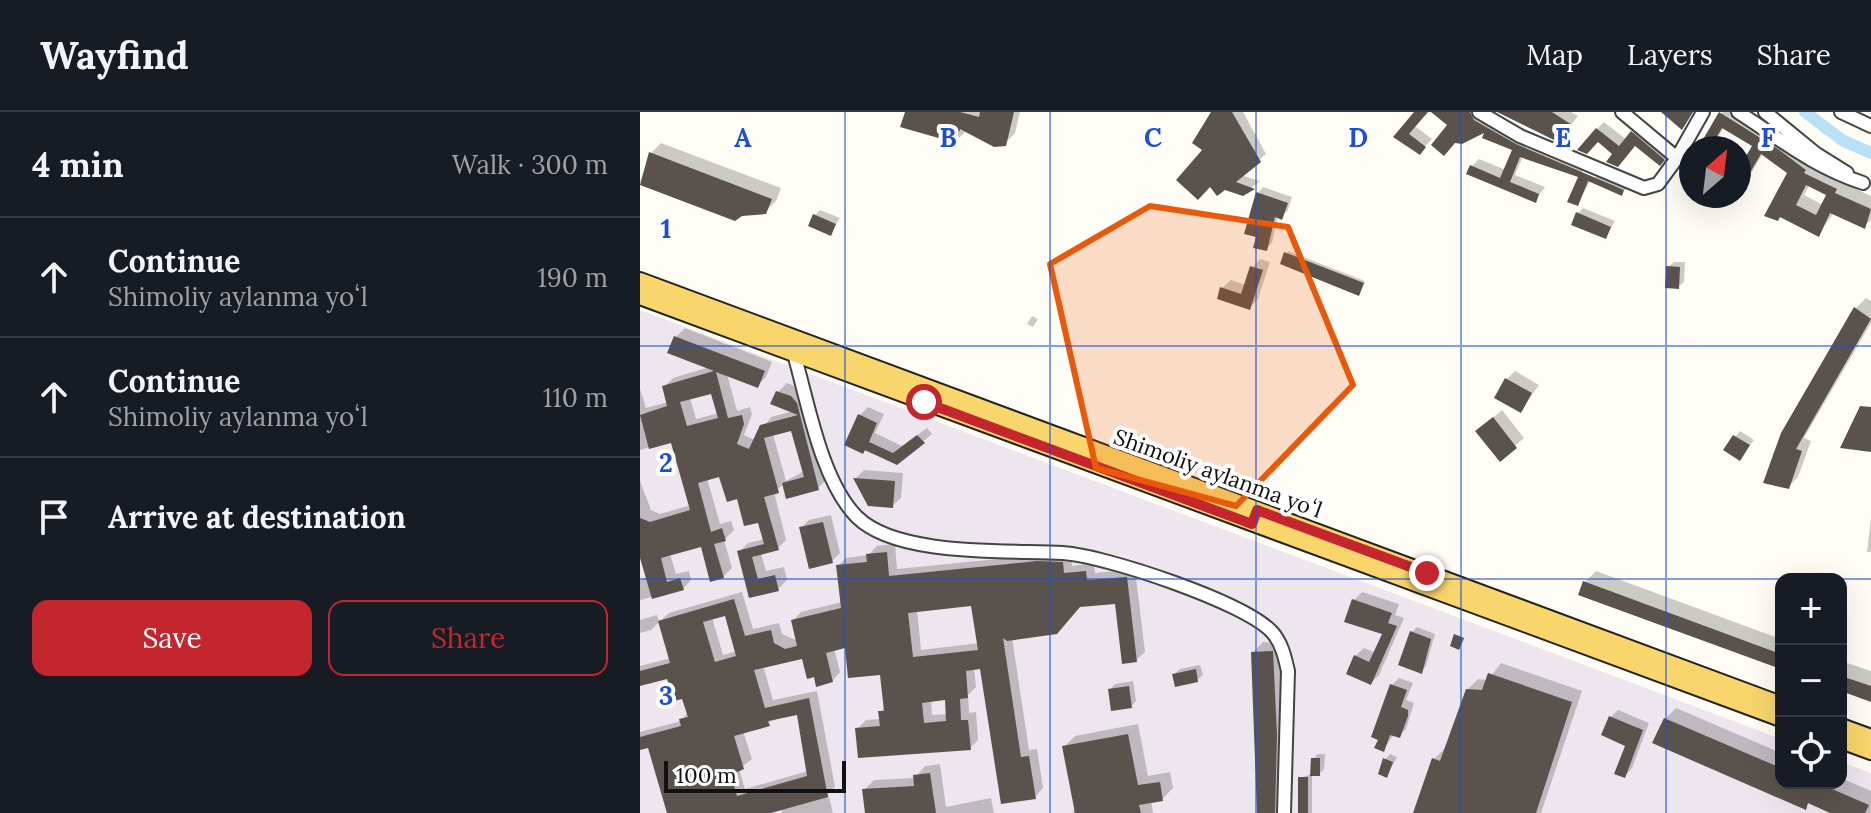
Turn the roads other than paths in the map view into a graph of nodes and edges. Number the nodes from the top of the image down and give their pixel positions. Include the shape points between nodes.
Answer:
1 (1479, 112) edge
2 (1622, 112) edge
3 (1703, 112) edge
4 (1738, 112) edge
5 (1765, 112) edge
6 (1841, 112) edge
7 (1871, 126) edge
8 (1677, 158) junction
9 (1867, 184) edge
10 (640, 281) edge
11 (640, 296) edge
12 (794, 354) junction
13 (1254, 517) junction
14 (1546, 624) junction
15 (1775, 703) edge
16 (1778, 717) edge
17 (1847, 729) edge
18 (1871, 738) edge
19 (1847, 742) edge
20 (1871, 751) edge
21 (1284, 813) edge

1 - 8 street via 1520,136 1644,188 1658,184
2 - 8 street
3 - 8 street
4 - 9 street via 1804,159
5 - 9 street via 1815,153
6 - 7 street
10 - 13 main road, Shimoliy aylanma yoʻl
11 - 12 main road, Shimoliy aylanma yoʻl
12 - 13 main road, Shimoliy aylanma yoʻl
12 - 21 street via 836,490 860,520 929,545 1101,560 1218,602 1273,633 1288,671
13 - 14 main road, Shimoliy aylanma yoʻl
14 - 15 main road, Shimoliy aylanma yoʻl
14 - 16 main road, Shimoliy aylanma yoʻl
17 - 18 main road
19 - 20 main road

